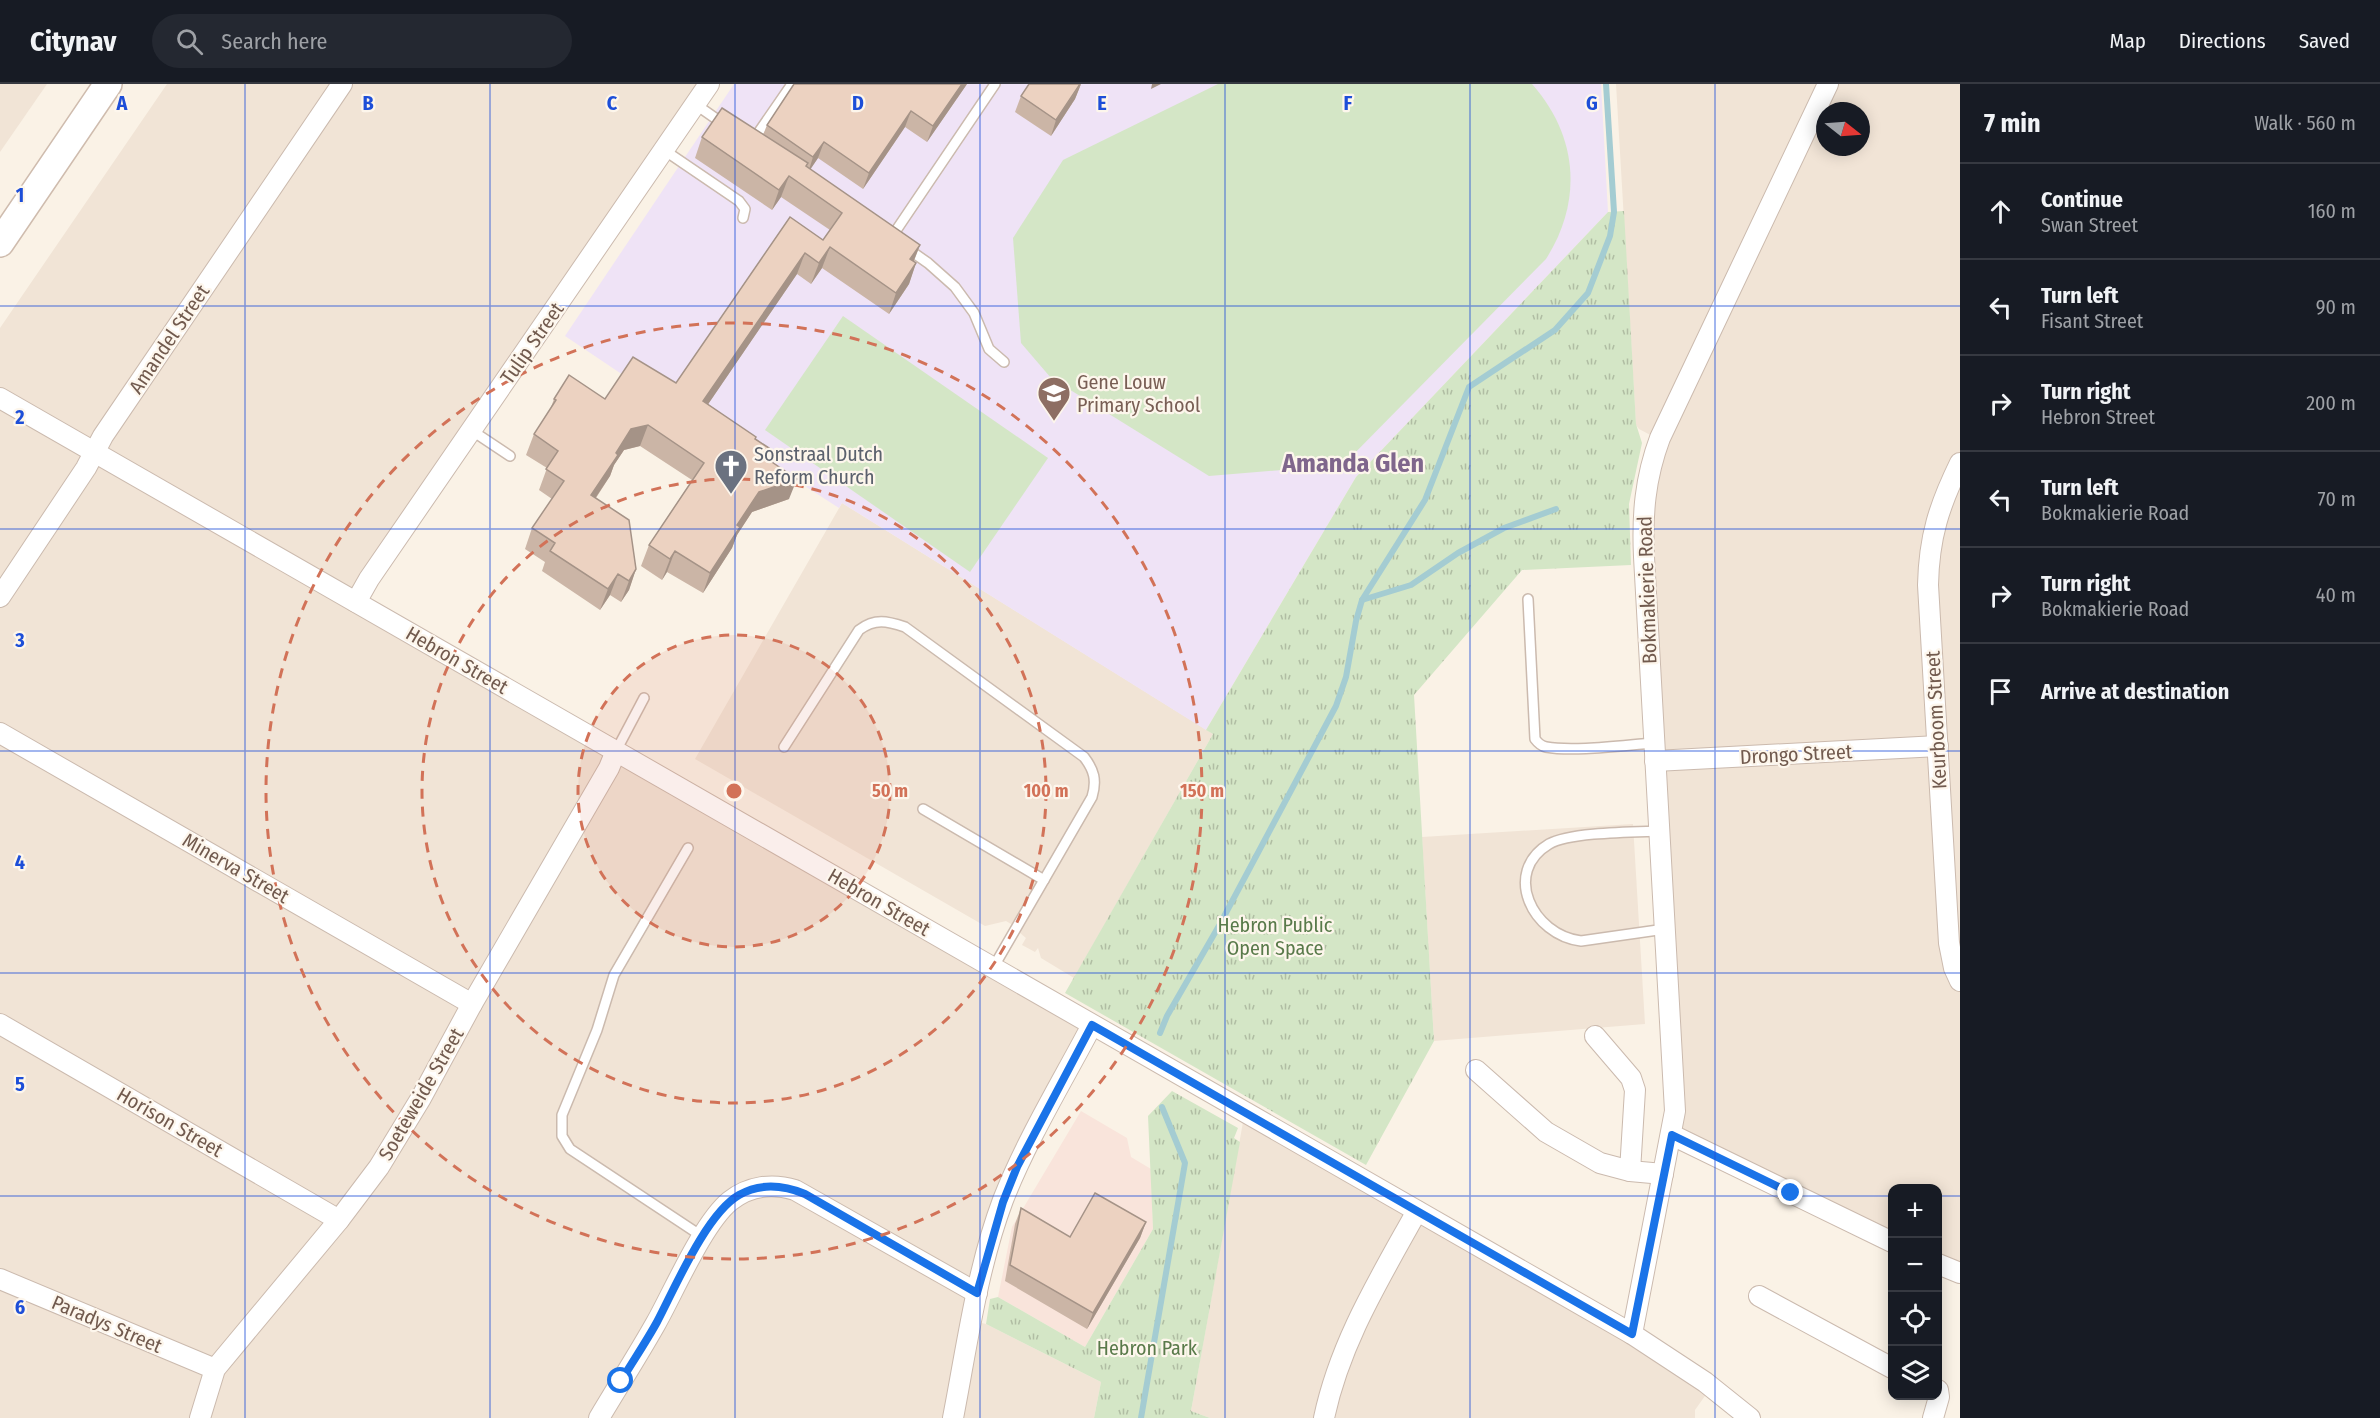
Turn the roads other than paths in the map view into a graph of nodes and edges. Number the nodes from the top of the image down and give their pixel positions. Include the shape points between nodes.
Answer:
1 (108, 84) edge
2 (342, 84) edge
3 (709, 84) edge
4 (792, 84) edge
5 (995, 84) edge
6 (1828, 84) edge
7 (695, 104) junction
8 (744, 138) junction
9 (761, 149) edge
10 (664, 150) junction
11 (742, 218) dead end
12 (882, 231) edge
13 (891, 238) junction
14 (0, 243) edge
15 (1004, 362) dead end
16 (0, 398) edge
17 (471, 430) junction
18 (95, 452) junction
19 (510, 456) dead end
20 (1960, 463) edge
21 (0, 597) edge
22 (1528, 599) dead end
23 (356, 602) junction
24 (644, 698) dead end
25 (0, 732) edge
26 (1938, 746) junction
27 (784, 747) dead end
28 (616, 751) junction
29 (1655, 752) junction
30 (923, 809) dead end
31 (1659, 831) junction
32 (688, 848) dead end
33 (1044, 880) junction
34 (1665, 929) junction
35 (993, 968) junction
36 (1960, 981) edge
37 (472, 1004) junction
38 (0, 1024) edge
39 (1092, 1025) junction
40 (1595, 1036) dead end
41 (1476, 1070) dead end
42 (1672, 1135) junction
43 (1630, 1171) junction
44 (1663, 1174) junction
45 (1417, 1211) junction
46 (339, 1220) junction
47 (703, 1237) junction
48 (1888, 1240) edge
49 (1942, 1266) edge
50 (1960, 1273) edge
51 (0, 1279) edge
52 (977, 1293) junction
53 (1759, 1296) dead end
54 (1632, 1334) junction
55 (1888, 1365) edge
56 (215, 1369) junction
57 (1939, 1400) edge
58 (200, 1418) edge
59 (599, 1418) edge
60 (953, 1418) edge
61 (1324, 1418) edge
62 (1750, 1418) edge
63 (1933, 1418) edge

1 - 14 street
2 - 18 street, Amandel Street
3 - 7 street, Tulip Street
4 - 8 lane
5 - 13 lane
6 - 29 street, Bokmakierie Road via 1660,438 1648,476 1642,522
7 - 8 lane
7 - 10 street, Tulip Street
8 - 9 lane
10 - 11 lane via 740,201 745,209
10 - 17 street, Tulip Street
12 - 13 lane
13 - 15 lane via 955,287 974,313 989,349
16 - 18 street, Hebron Street
17 - 19 lane
17 - 23 street, Tulip Street
18 - 21 street, Amandel Street
18 - 23 street, Hebron Street
20 - 26 street, Keurboom Street via 1938,513 1929,556
22 - 29 lane via 1535,739 1545,747
23 - 28 street, Hebron Street
24 - 28 lane
25 - 37 street, Minerva Street
26 - 29 street, Drongo Street
26 - 36 street, Keurboom Street via 1948,943
27 - 33 lane via 859,630 879,621 905,627 1084,757 1091,766 1095,785 1092,797
28 - 35 street, Hebron Street
28 - 37 street, Soeteweide Street
29 - 31 street, Bokmakierie Road
30 - 33 lane
31 - 34 street, Bokmakierie Road
31 - 34 lane via 1567,838 1550,844 1531,864 1526,883 1533,911 1545,926 1571,939 1581,941
32 - 47 lane via 614,975 597,1030 562,1115 561,1128 570,1149
33 - 35 lane
34 - 42 street, Bokmakierie Road via 1675,1111
35 - 39 street, Hebron Street
37 - 46 street, Soeteweide Street via 379,1167
38 - 46 street, Horison Street
39 - 45 street, Hebron Street
39 - 52 street via 1014,1175
40 - 43 street via 1634,1084
41 - 43 street via 1546,1132 1600,1163
42 - 44 street, Bokmakierie Road
42 - 48 street
43 - 44 street
44 - 54 street, Bokmakierie Road
45 - 54 street, Hebron Street
45 - 61 street via 1344,1347
46 - 56 street, Soeteweide Street
47 - 52 street via 720,1211 739,1195 762,1187 784,1187 805,1194
47 - 59 street
49 - 50 street
51 - 56 street, Paradys Street
52 - 60 street
53 - 55 street
54 - 62 street, Hebron Street via 1705,1382
56 - 58 street, Soeteweide Street
57 - 63 street

